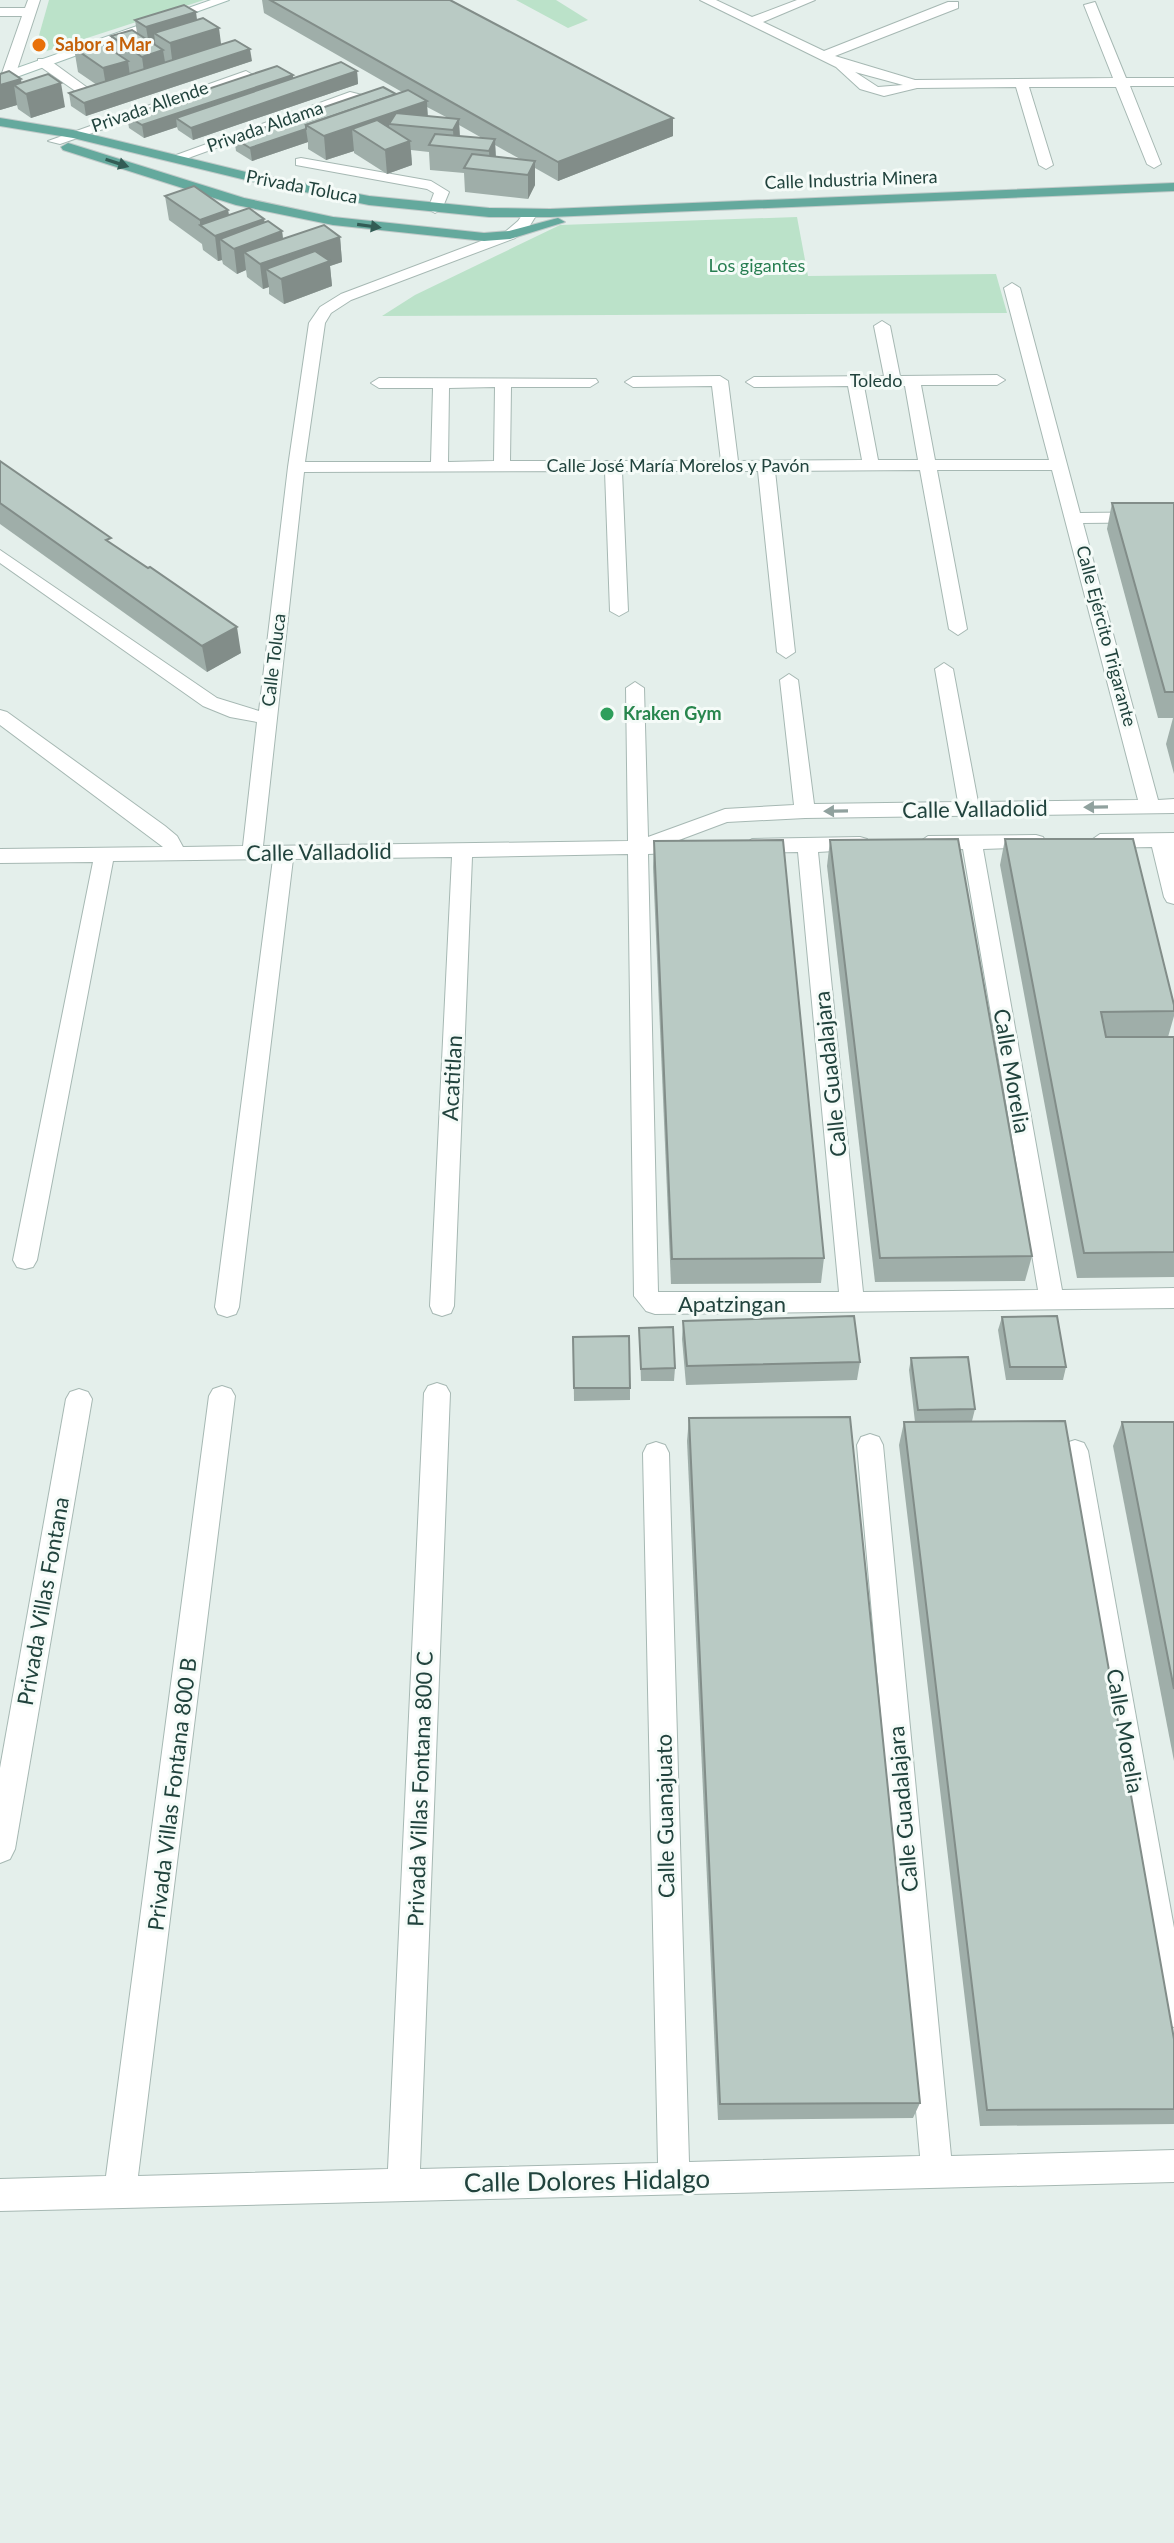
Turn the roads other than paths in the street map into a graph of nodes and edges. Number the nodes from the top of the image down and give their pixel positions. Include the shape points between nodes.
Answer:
1 (223, 0) edge
2 (706, 0) edge
3 (809, 0) edge
4 (953, 5) dead end
5 (1090, 5) dead end
6 (32, 6) edge
7 (0, 12) edge
8 (751, 22) junction
9 (824, 56) junction
10 (38, 64) junction
11 (5, 73) edge
12 (246, 75) edge
13 (1121, 82) junction
14 (1174, 82) edge
15 (1021, 83) junction
16 (89, 94) edge
17 (355, 95) edge
18 (0, 122) edge
19 (73, 134) junction
20 (51, 137) junction
21 (175, 158) junction
22 (301, 162) dead end
23 (1154, 164) dead end
24 (1046, 165) dead end
25 (1174, 187) edge
26 (1174, 196) edge
27 (435, 209) junction
28 (550, 213) junction
29 (530, 214) junction
30 (539, 228) junction
31 (510, 235) junction
32 (1012, 288) dead end
33 (325, 310) junction
34 (882, 326) dead end
35 (997, 380) dead end
36 (855, 381) junction
37 (893, 381) junction
38 (912, 381) junction
39 (441, 382) junction
40 (503, 382) junction
41 (590, 382) dead end
42 (633, 382) dead end
43 (754, 382) dead end
44 (379, 383) dead end
45 (1061, 465) junction
46 (502, 466) junction
47 (613, 466) junction
48 (730, 466) junction
49 (766, 466) junction
50 (871, 466) junction
51 (929, 466) junction
52 (296, 467) junction
53 (439, 467) junction
54 (1174, 517) edge
55 (1075, 518) junction
56 (0, 555) edge
57 (619, 611) dead end
58 (958, 629) dead end
59 (786, 652) dead end
60 (944, 669) dead end
61 (789, 680) dead end
62 (635, 688) dead end
63 (0, 716) edge
64 (267, 718) junction
65 (1174, 806) edge
66 (1150, 807) junction
67 (969, 809) junction
68 (805, 811) junction
69 (1167, 840) edge
70 (1082, 841) edge
71 (1050, 842) edge
72 (972, 843) junction
73 (882, 844) edge
74 (912, 844) edge
75 (807, 845) junction
76 (730, 846) edge
77 (699, 847) edge
78 (638, 848) junction
79 (462, 851) junction
80 (252, 853) junction
81 (284, 853) junction
82 (176, 854) junction
83 (104, 855) junction
84 (0, 856) edge
85 (1174, 897) edge
86 (25, 1260) dead end
87 (1174, 1298) edge
88 (1052, 1299) junction
89 (852, 1303) junction
90 (442, 1306) dead end
91 (227, 1307) dead end
92 (437, 1393) dead end
93 (222, 1396) dead end
94 (79, 1399) dead end
95 (870, 1445) dead end
96 (1075, 1451) dead end
97 (656, 1453) dead end
98 (0, 1849) edge
99 (1174, 2012) edge
100 (1174, 2166) edge
101 (937, 2172) junction
102 (674, 2179) junction
103 (403, 2185) junction
104 (120, 2193) junction
105 (0, 2195) edge

1 - 10 street
2 - 8 street
3 - 8 street
4 - 9 street
5 - 13 street
6 - 7 street
6 - 11 street
8 - 9 street
9 - 15 street via 869,90
10 - 11 street
10 - 16 street
12 - 19 street, Privada Allende
13 - 14 street
13 - 15 street
13 - 23 street
15 - 24 street
17 - 21 street, Privada Aldama
18 - 20 main road, Privada Toluca
19 - 20 main road, Privada Toluca
19 - 21 main road, Privada Toluca
20 -> 31 main road, Privada Toluca via 207,192 284,212 445,235
21 - 27 main road, Privada Toluca via 291,185
22 - 27 street via 431,185 442,192
25 - 28 main road, Calle Industria Minera
26 - 30 main road, Calle Industria Minera via 558,222
27 - 29 main road, Privada Toluca
28 - 29 main road, Calle Industria Minera
28 - 30 street
29 - 31 street, Privada Toluca
30 - 31 main road, Privada Toluca
30 - 33 street via 381,299
31 - 33 street, Privada Toluca via 363,289
32 - 45 street, Calle Ejército Trigarante
33 - 52 street via 315,332
34 - 37 street
35 - 38 street, Toledo
36 - 37 street, Toledo
36 - 43 street, Toledo
36 - 50 street
37 - 38 street, Toledo
38 - 51 street
39 - 40 street
39 - 44 street
39 - 53 street
40 - 41 street
40 - 46 street
42 - 48 street via 720,381
45 - 51 street, Calle José María Morelos y Pavón
45 - 55 street, Calle Ejército Trigarante
46 - 47 street, Calle José María Morelos y Pavón
46 - 53 street, Calle José María Morelos y Pavón
47 - 48 street, Calle José María Morelos y Pavón
47 - 57 street
48 - 49 street, Calle José María Morelos y Pavón
49 - 50 street, Calle José María Morelos y Pavón
49 - 59 street
50 - 51 street, Calle José María Morelos y Pavón
51 - 58 street
52 - 53 street, Calle José María Morelos y Pavón
52 - 64 street, Calle Toluca
54 - 55 street
55 - 66 street, Calle Ejército Trigarante
56 - 64 street via 210,702
60 - 67 street
61 - 68 street
62 - 78 street
63 - 82 street via 158,831
64 - 80 street, Calle Toluca
65 - 66 street, Calle Valladolid
66 -> 67 street, Calle Valladolid
67 -> 68 street, Calle Valladolid
68 - 78 street, Calle Valladolid via 725,816
69 - 70 street
69 - 85 street
71 - 72 street, Calle Valladolid
72 - 74 street, Calle Valladolid
72 - 88 street, Calle Morelia
73 - 75 street, Calle Valladolid
75 - 76 street, Calle Valladolid
75 - 89 street, Calle Guadalajara
77 - 78 street, Calle Valladolid
78 - 79 street, Calle Valladolid
78 - 89 street, Apatzingan via 646,1296 655,1304
79 - 81 street, Calle Valladolid
79 - 90 street, Acatitlan
80 - 81 street, Calle Valladolid
80 - 82 street, Calle Valladolid
81 - 91 street
82 - 83 street, Calle Valladolid
83 - 84 street, Calle Valladolid
83 - 86 street
87 - 88 street, Apatzingan
88 - 89 street, Apatzingan
92 - 103 street, Privada Villas Fontana 800 C
93 - 104 street, Privada Villas Fontana 800 B
94 - 98 street, Privada Villas Fontana
95 - 101 street, Calle Guadalajara
96 - 99 street, Calle Morelia
97 - 102 street, Calle Guanajuato
100 - 101 street, Calle Dolores Hidalgo
101 - 102 street, Calle Dolores Hidalgo
102 - 103 street, Calle Dolores Hidalgo
103 - 104 street, Calle Dolores Hidalgo
104 - 105 street, Calle Dolores Hidalgo

